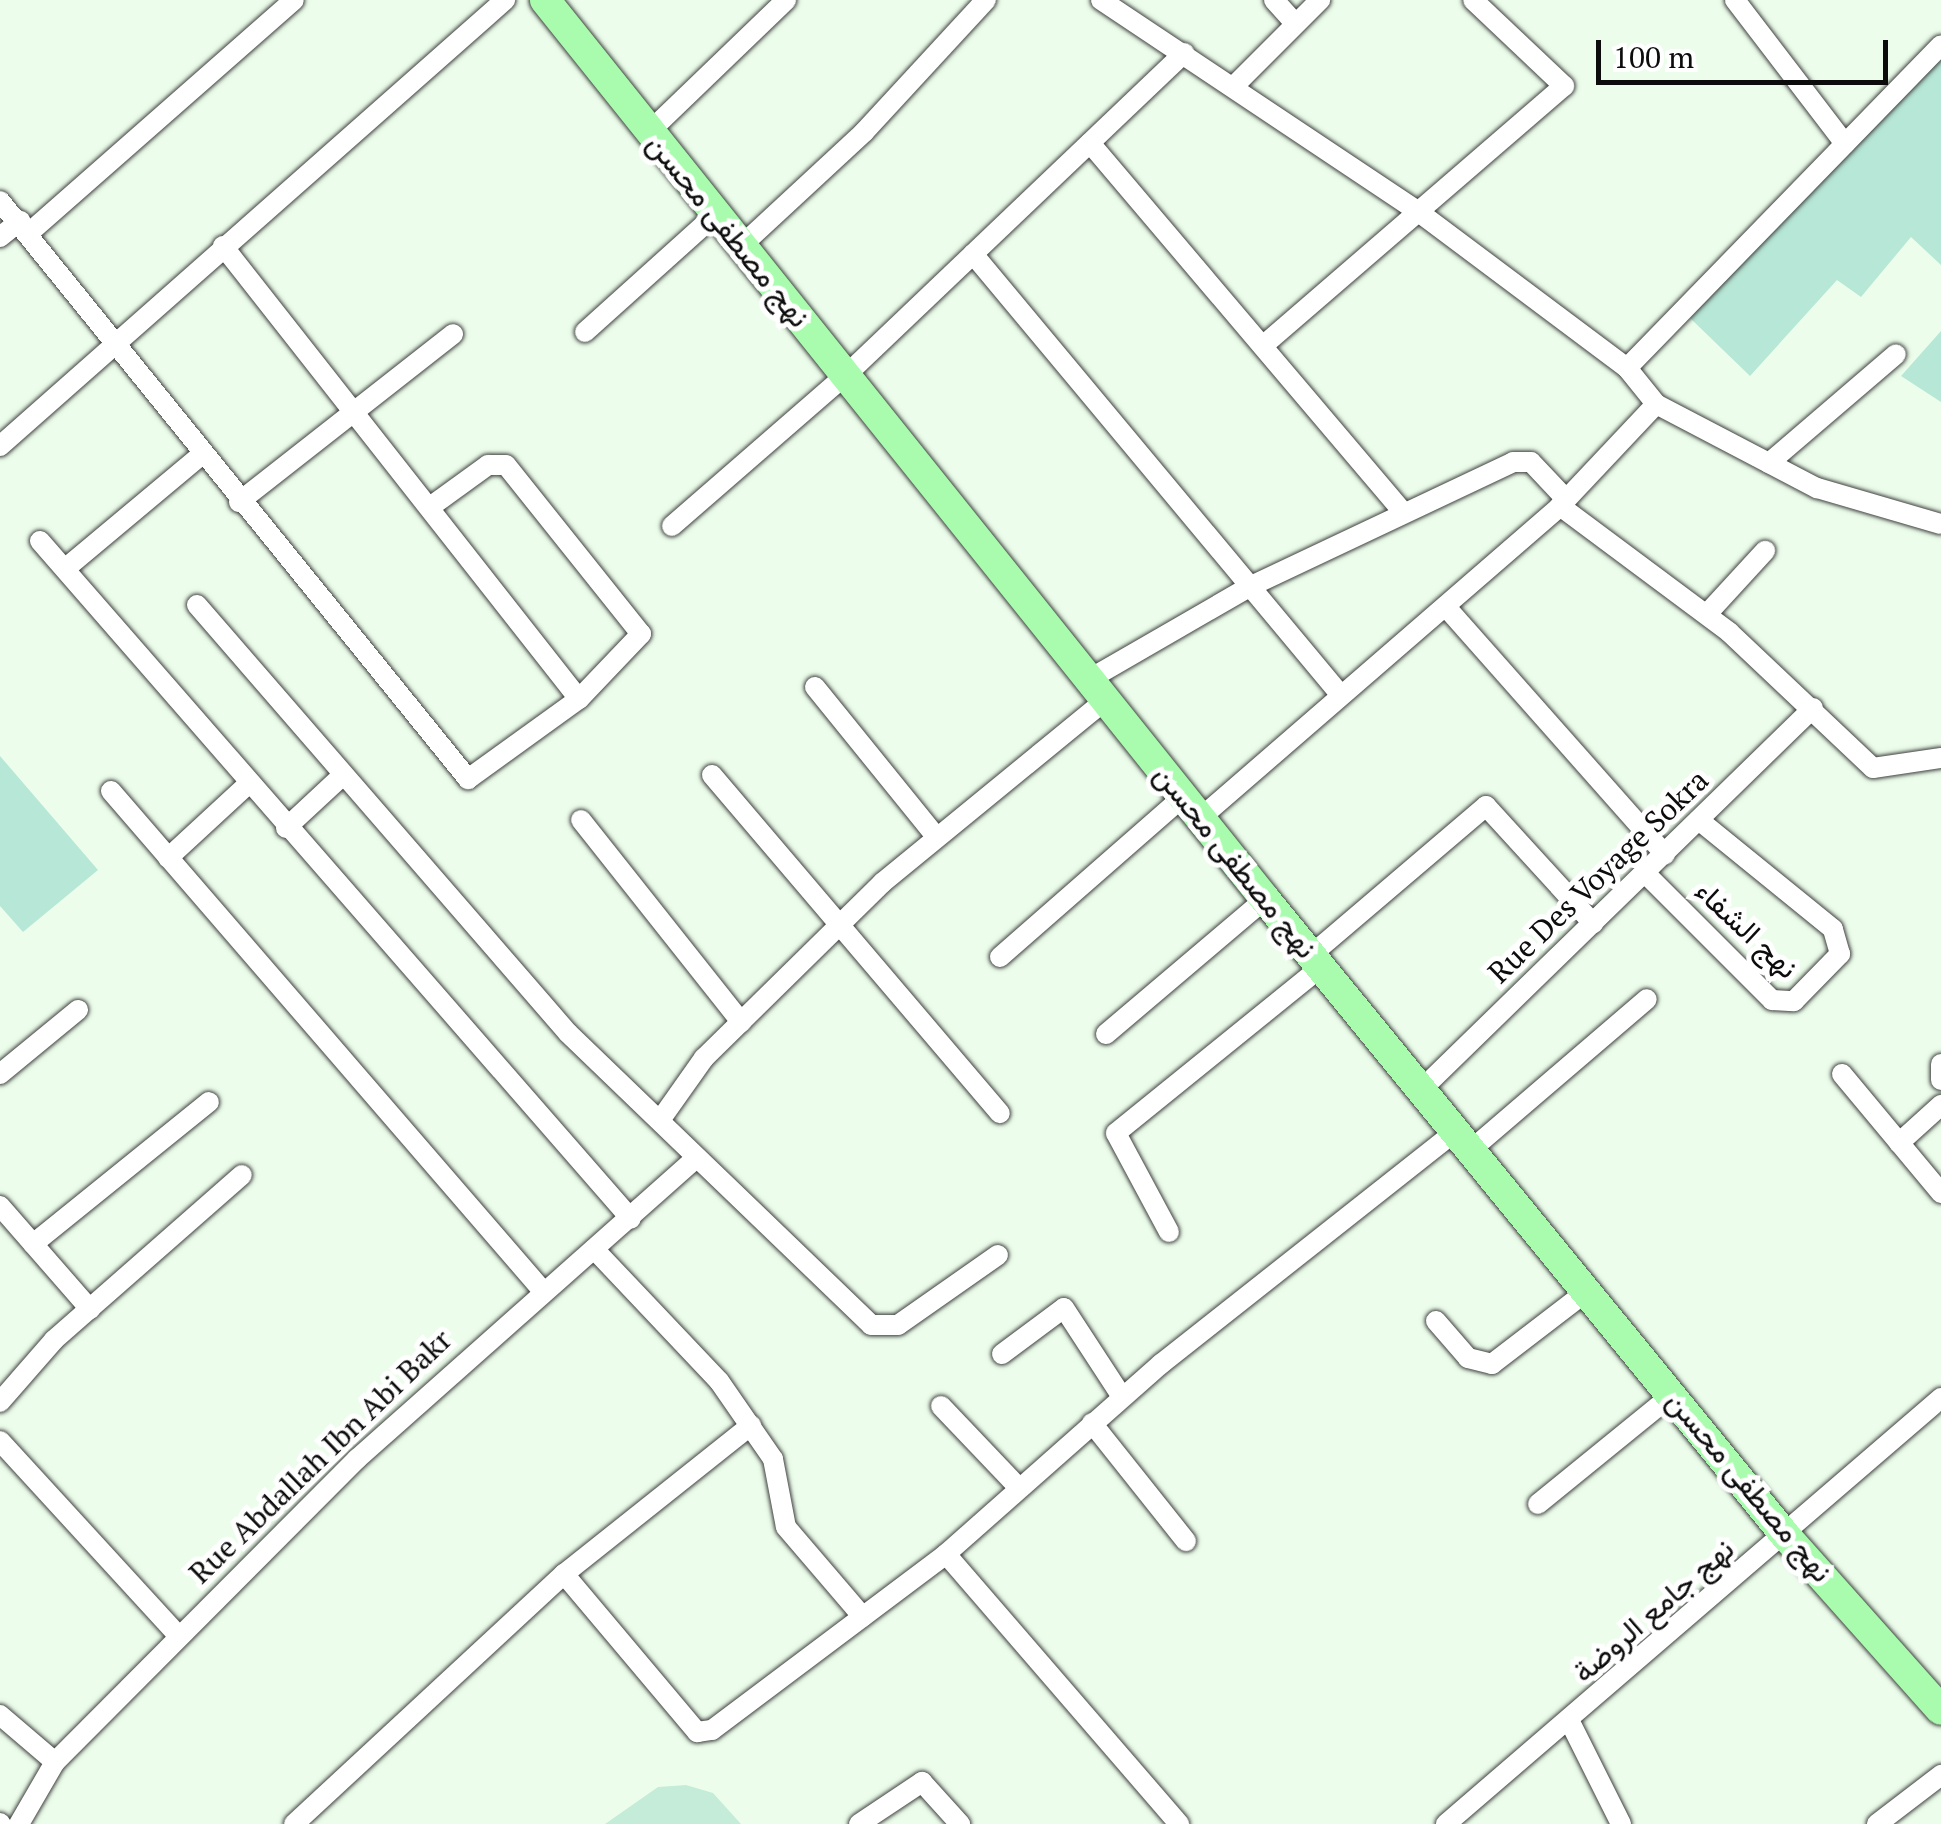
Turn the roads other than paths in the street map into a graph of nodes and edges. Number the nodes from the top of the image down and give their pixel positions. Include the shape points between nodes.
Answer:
1 (294, 0) edge
2 (505, 0) edge
3 (545, 0) edge
4 (786, 0) edge
5 (986, 0) edge
6 (1101, 0) edge
7 (1274, 0) edge
8 (1320, 0) edge
9 (1473, 0) edge
10 (1735, 0) edge
11 (1294, 22) junction
12 (1941, 44) edge
13 (1184, 53) junction
14 (1234, 86) junction
15 (650, 131) junction
16 (1090, 143) junction
17 (1845, 144) junction
18 (0, 201) edge
19 (1420, 213) junction
20 (715, 215) junction
21 (25, 226) junction
22 (0, 237) edge
23 (223, 246) junction
24 (741, 246) junction
25 (973, 254) junction
26 (585, 332) dead end
27 (454, 334) dead end
28 (120, 342) junction
29 (1265, 344) junction
30 (1896, 354) dead end
31 (1627, 368) junction
32 (846, 375) junction
33 (1656, 404) junction
34 (351, 412) junction
35 (0, 446) edge
36 (202, 455) junction
37 (1770, 462) junction
38 (239, 502) junction
39 (1563, 503) junction
40 (430, 508) junction
41 (1403, 512) junction
42 (1941, 524) edge
43 (672, 526) dead end
44 (40, 542) dead end
45 (1765, 550) dead end
46 (66, 568) junction
47 (1249, 587) junction
48 (197, 605) dead end
49 (1447, 608) junction
50 (1707, 614) junction
51 (815, 687) dead end
52 (1096, 690) junction
53 (1339, 694) junction
54 (580, 699) junction
55 (1813, 708) junction
56 (1941, 758) edge
57 (343, 775) junction
58 (712, 775) dead end
59 (247, 785) junction
60 (112, 791) dead end
61 (1195, 805) junction
62 (581, 820) dead end
63 (1700, 820) junction
64 (286, 828) junction
65 (936, 834) junction
66 (1665, 854) junction
67 (168, 858) junction
68 (1645, 873) junction
69 (1265, 898) junction
70 (1594, 924) junction
71 (843, 928) junction
72 (1000, 957) dead end
73 (1316, 961) junction
74 (1647, 1000) dead end
75 (78, 1010) dead end
76 (741, 1022) junction
77 (1106, 1034) dead end
78 (1941, 1064) edge
79 (0, 1074) edge
80 (1842, 1074) dead end
81 (1941, 1080) edge
82 (1424, 1087) junction
83 (209, 1102) dead end
84 (1941, 1105) edge
85 (1000, 1113) dead end
86 (663, 1116) junction
87 (1464, 1140) junction
88 (1899, 1142) junction
89 (694, 1160) junction
90 (242, 1176) dead end
91 (1941, 1193) edge
92 (0, 1206) edge
93 (631, 1220) junction
94 (1169, 1232) dead end
95 (33, 1244) junction
96 (594, 1249) junction
97 (998, 1254) dead end
98 (542, 1290) junction
99 (1587, 1291) junction
100 (90, 1309) junction
101 (1436, 1322) dead end
102 (1002, 1354) dead end
103 (1672, 1395) junction
104 (1122, 1397) junction
105 (1941, 1398) edge
106 (0, 1402) edge
107 (941, 1406) dead end
108 (1092, 1423) junction
109 (751, 1425) junction
110 (0, 1441) edge
111 (1019, 1488) junction
112 (1538, 1504) dead end
113 (1785, 1535) junction
114 (1186, 1542) dead end
115 (946, 1554) junction
116 (564, 1574) junction
117 (863, 1617) junction
118 (178, 1635) junction
119 (1936, 1694) edge
120 (0, 1715) edge
121 (1570, 1722) junction
122 (55, 1762) junction
123 (1941, 1775) edge
124 (19, 1824) edge
125 (294, 1824) edge
126 (860, 1824) edge
127 (960, 1824) edge
128 (1179, 1824) edge
129 (1446, 1824) edge
130 (1621, 1824) edge
131 (1877, 1824) edge

1 - 21 street
2 - 23 street
3 - 15 main road, نهج مصطفى محسن
4 - 15 street
5 - 24 street
6 - 13 street
7 - 11 street
8 - 11 street
9 - 19 street via 1564,86
10 - 17 street
11 - 14 street
12 - 17 street
13 - 14 street
13 - 16 street
14 - 19 street
15 - 20 main road, نهج مصطفى محسن
16 - 25 street
16 - 29 street
17 - 31 street
18 - 21 street
19 - 29 street
19 - 31 street
20 - 24 main road, نهج مصطفى محسن
20 - 26 street
21 - 22 street
21 - 28 street
23 - 28 street
23 - 34 street
24 - 32 main road, نهج مصطفى محسن
25 - 32 street
25 - 47 street
27 - 34 street
28 - 35 street
28 - 36 street
29 - 41 street
30 - 37 street
31 - 33 street
32 - 43 street
32 - 52 main road, نهج مصطفى محسن
33 - 37 street
33 - 39 street
34 - 38 street
34 - 40 street
36 - 38 street
36 - 46 street
37 - 42 street via 1854,503
38 - 54 street via 461,778 475,778
39 - 41 street via 1522,459
39 - 49 street
39 - 50 street
40 - 54 street
40 - 54 street via 488,466 506,465 641,634
41 - 47 street
44 - 46 street
45 - 50 street
46 - 59 street
47 - 52 street
47 - 53 street
48 - 57 street
49 - 53 street
49 - 66 street
50 - 55 street
51 - 65 street
52 - 61 main road, نهج مصطفى محسن
52 - 65 street
53 - 61 street
55 - 56 street via 1873,768
55 - 63 street, Rue Des Voyage Sokra
57 - 64 street
57 - 86 street via 556,1019
58 - 71 street
59 - 64 street
59 - 67 street
60 - 67 street
61 - 69 main road, نهج مصطفى محسن
61 - 72 street
62 - 76 street
63 - 66 street, Rue Des Voyage Sokra
63 - 68 street, نهج الشفاء via 1832,929 1840,954 1794,1000 1772,1000
64 - 93 street
65 - 71 street
66 - 68 street, Rue Des Voyage Sokra
67 - 98 street
68 - 70 street, Rue Des Voyage Sokra
69 - 73 main road, نهج مصطفى محسن
69 - 77 street
70 - 73 street via 1486,806
70 - 82 street, Rue Des Voyage Sokra
71 - 76 street
71 - 85 street
73 - 82 main road, نهج مصطفى محسن
73 - 94 street via 1116,1134
74 - 87 street
75 - 79 street
76 - 86 street
78 - 81 street
80 - 88 street
82 - 87 main road, نهج مصطفى محسن
83 - 95 street
84 - 88 street
86 - 89 street
87 - 99 main road, نهج مصطفى محسن
87 - 104 street
88 - 91 street
89 - 93 street, Rue Abdallah Ibn Abi Bakr
89 - 97 street via 879,1330 933,1304
90 - 100 street
92 - 95 street
93 - 96 street, Rue Abdallah Ibn Abi Bakr
95 - 100 street
96 - 98 street, Rue Abdallah Ibn Abi Bakr
96 - 109 street
98 - 118 street, Rue Abdallah Ibn Abi Bakr
99 - 101 street via 1492,1364 1468,1358
99 - 103 main road, نهج مصطفى محسن
100 - 106 street
102 - 104 street via 1064,1308
103 - 112 street
103 - 113 main road, نهج مصطفى محسن
104 - 108 street
105 - 113 street, نهج جامع الروضة
107 - 111 street
108 - 111 street
108 - 114 street
109 - 116 street
109 - 117 street via 774,1460 786,1527
110 - 118 street
111 - 115 street
113 - 119 main road, نهج مصطفى محسن
113 - 121 street, نهج جامع الروضة
115 - 117 street
115 - 128 street
116 - 117 street via 697,1732
116 - 125 street
118 - 122 street, Rue Abdallah Ibn Abi Bakr
120 - 122 street
121 - 129 street, نهج جامع الروضة
121 - 130 street
122 - 124 street, Rue Abdallah Ibn Abi Bakr
123 - 131 street
126 - 127 street via 922,1782

